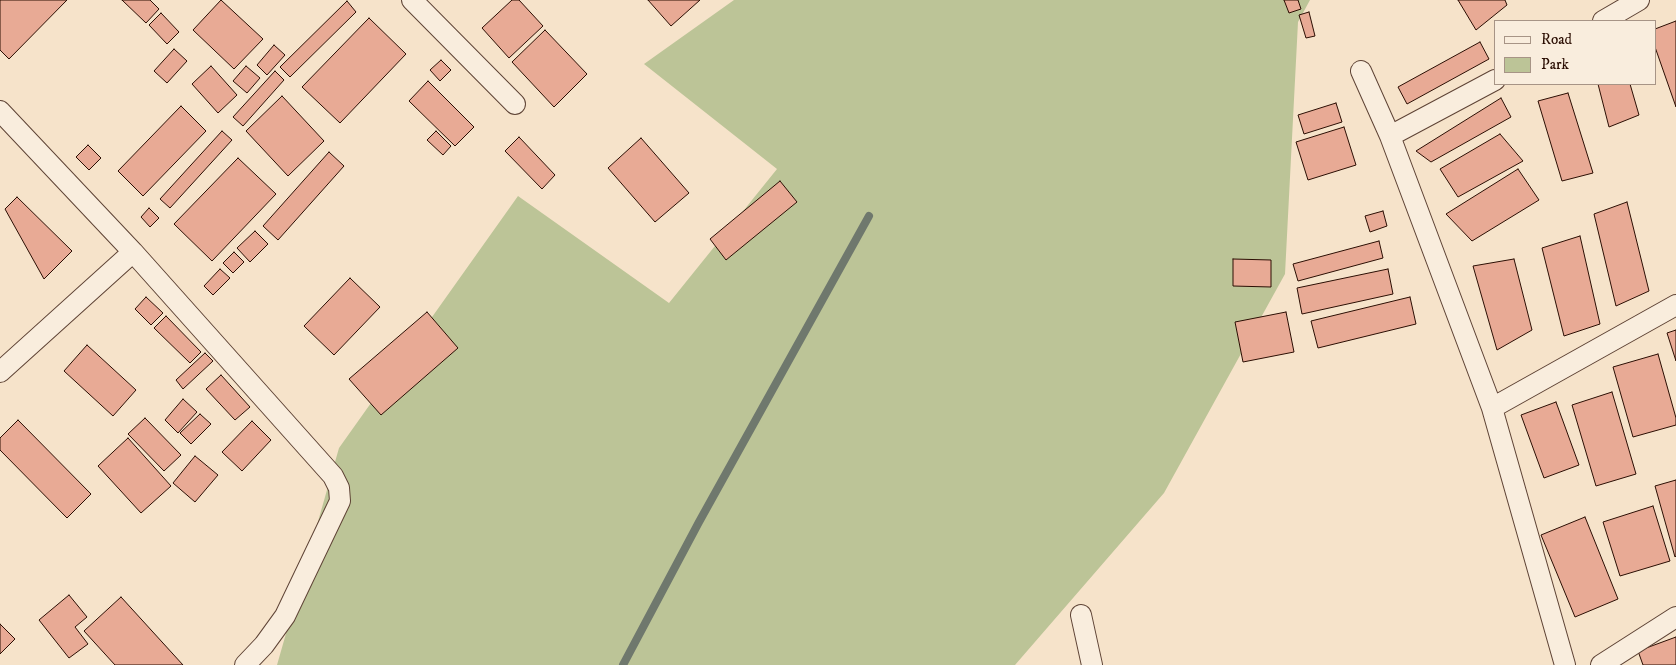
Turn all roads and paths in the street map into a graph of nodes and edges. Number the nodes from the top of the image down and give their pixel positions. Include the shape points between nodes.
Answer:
1 (412, 0) edge
2 (1639, 0) edge
3 (1605, 20) edge
4 (1361, 71) dead end
5 (1494, 81) edge
6 (515, 104) dead end
7 (0, 111) edge
8 (1390, 136) junction
9 (133, 252) junction
10 (1676, 305) edge
11 (0, 372) edge
12 (1492, 408) junction
13 (1081, 616) dead end
14 (1676, 617) edge
15 (245, 665) edge
16 (1092, 665) edge
17 (1565, 665) edge
18 (1601, 665) edge

1 - 6 street
2 - 3 street
4 - 8 street
5 - 8 street
7 - 9 street
8 - 12 street
9 - 11 street
9 - 15 street via 333,476 339,488 340,501 285,616
10 - 12 street
12 - 17 street
13 - 16 street
14 - 18 street

